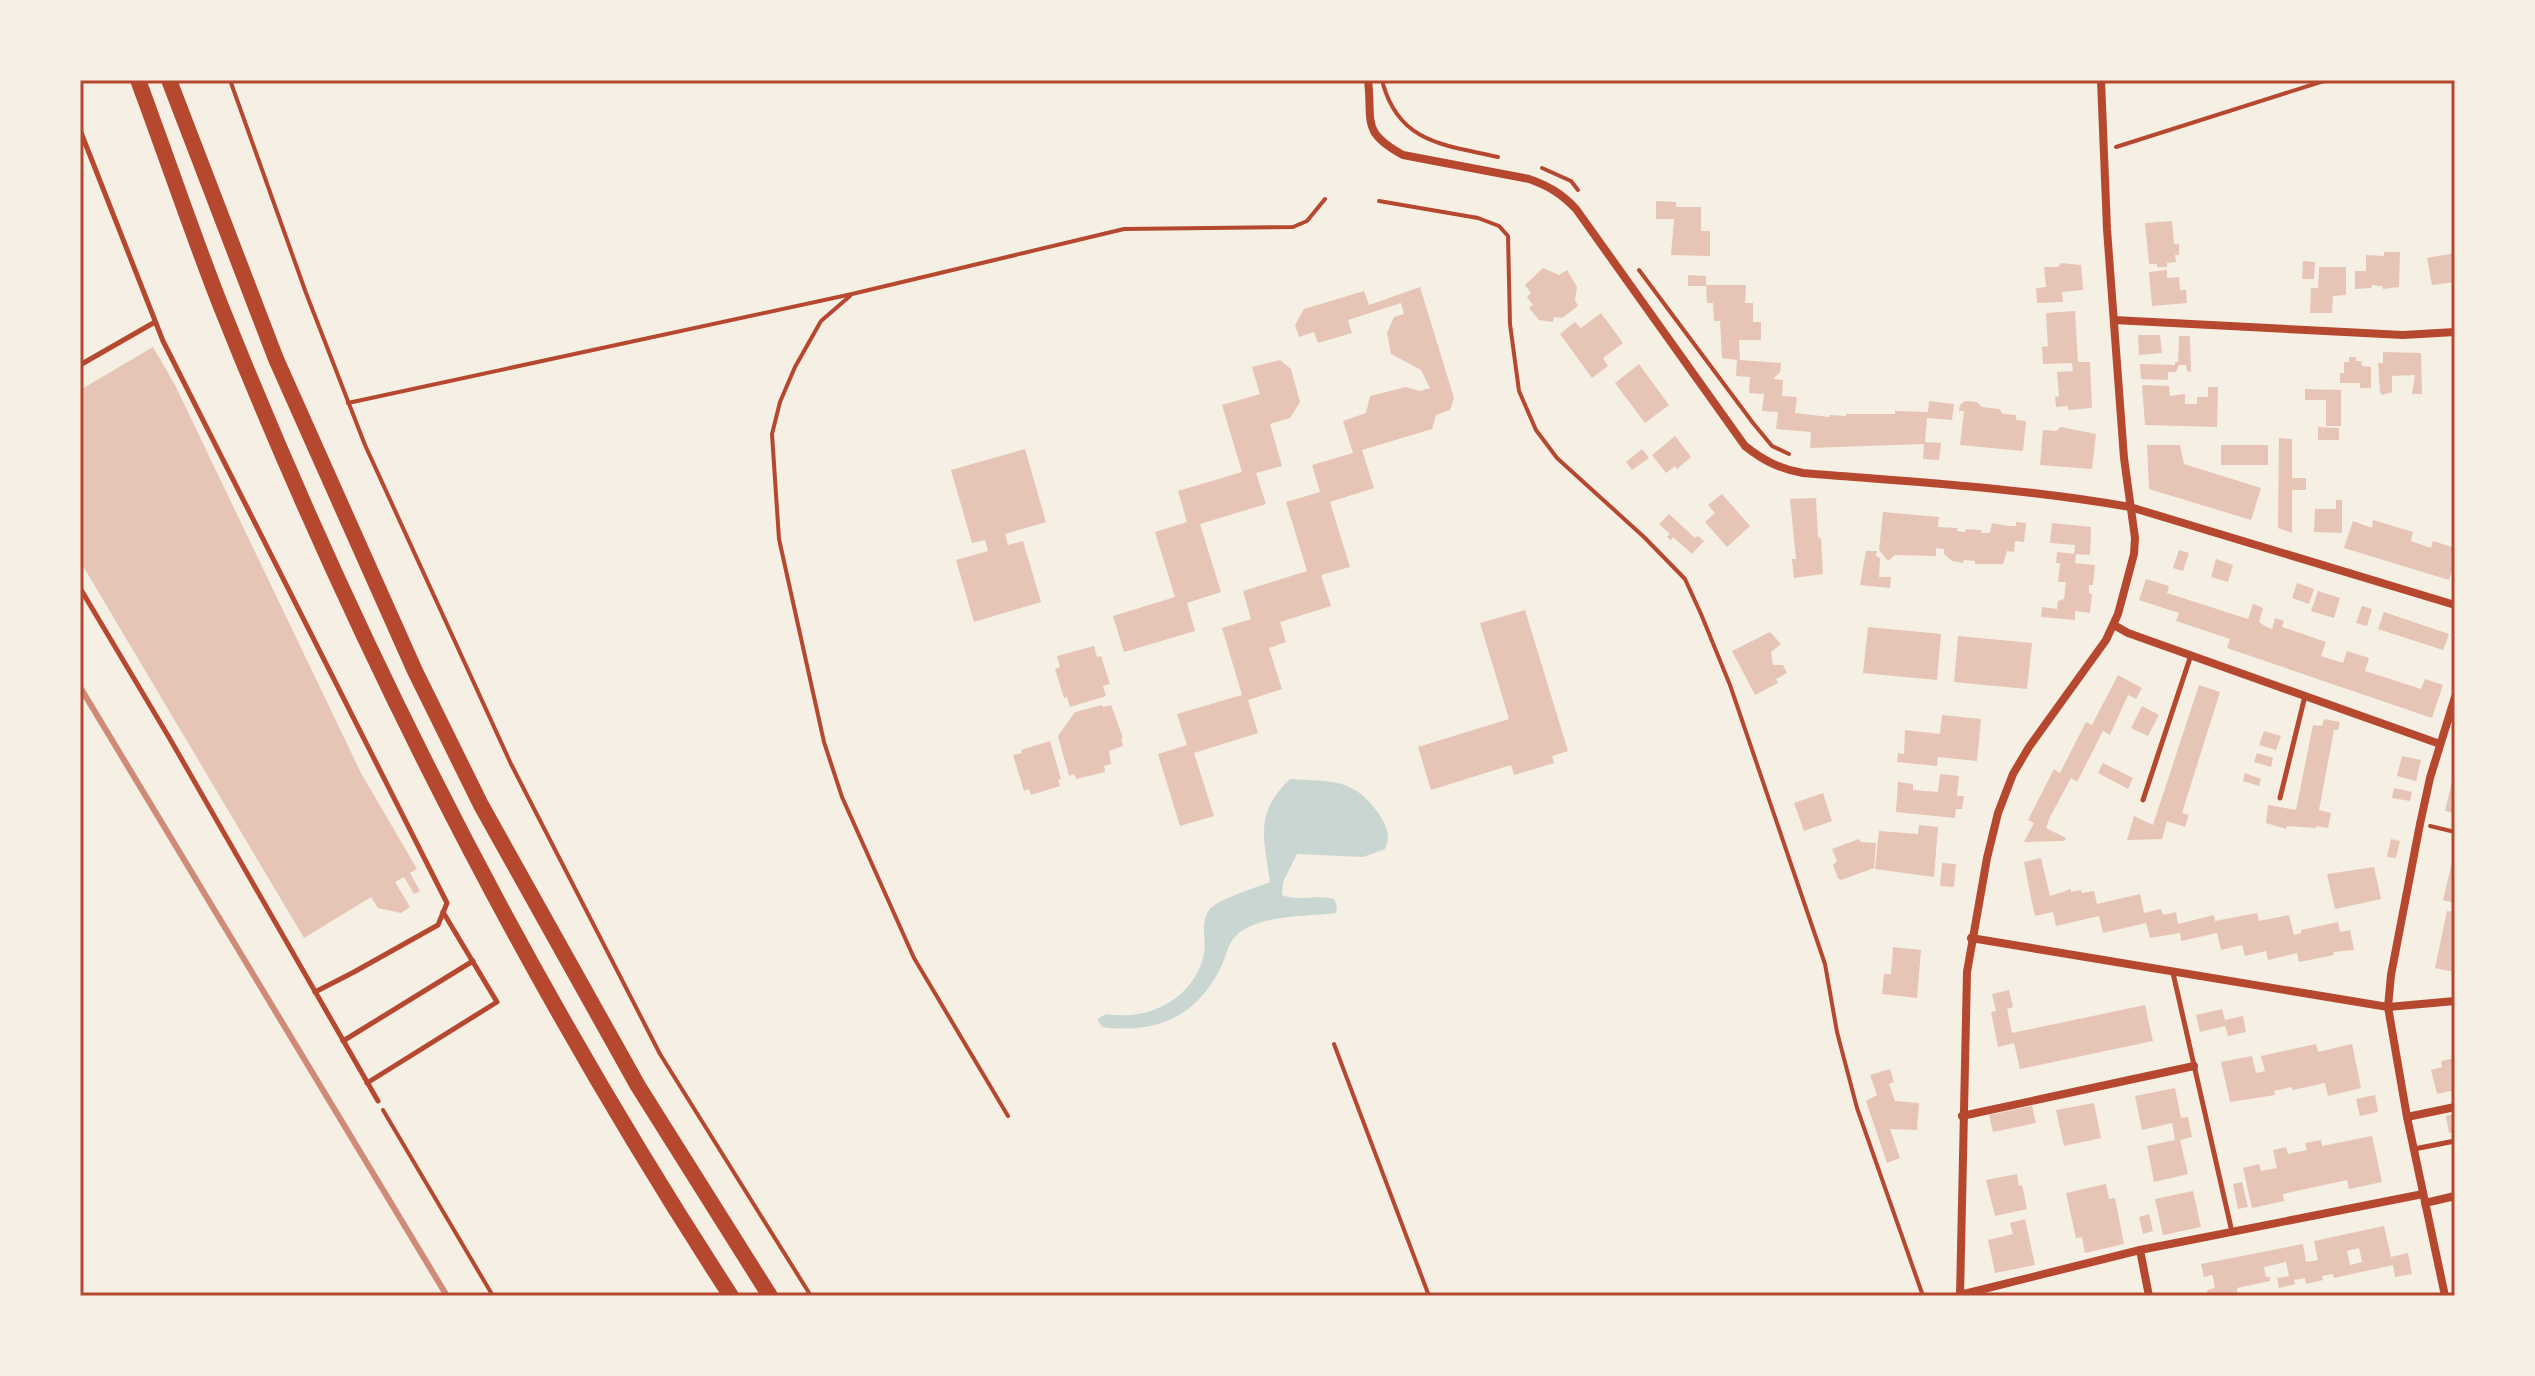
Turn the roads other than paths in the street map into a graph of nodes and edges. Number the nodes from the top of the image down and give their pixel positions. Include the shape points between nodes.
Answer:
1 (138, 80) edge
2 (169, 80) edge
3 (1368, 80) edge
4 (2101, 80) edge
5 (80, 130) edge
6 (2114, 320) junction
7 (155, 322) junction
8 (2455, 332) edge
9 (80, 365) edge
10 (2130, 507) junction
11 (80, 588) edge
12 (2455, 605) edge
13 (2114, 625) junction
14 (2191, 655) junction
15 (2305, 696) junction
16 (2455, 697) edge
17 (2440, 744) junction
18 (2280, 798) dead end
19 (2143, 800) dead end
20 (443, 911) junction
21 (1971, 938) junction
22 (473, 961) junction
23 (2173, 972) junction
24 (315, 992) junction
25 (2455, 1001) edge
26 (2388, 1007) junction
27 (343, 1041) junction
28 (2194, 1066) junction
29 (367, 1083) junction
30 (378, 1101) road end
31 (2455, 1107) edge
32 (1962, 1116) junction
33 (2407, 1117) junction
34 (2455, 1141) edge
35 (2414, 1149) junction
36 (2455, 1196) edge
37 (2424, 1198) junction
38 (2232, 1233) junction
39 (2140, 1250) junction
40 (1960, 1295) edge
41 (731, 1296) edge
42 (770, 1296) edge
43 (2149, 1296) edge
44 (2445, 1296) edge

1 - 41 main road via 267,418 407,728 535,971 661,1189
2 - 42 main road via 276,359 468,778 638,1086
3 - 10 street via 1373,133 1403,155 1529,179 1562,195 1745,446 1762,460 1803,473
4 - 6 street
5 - 7 lane
6 - 8 street via 2403,335
6 - 10 street
7 - 9 lane
7 - 20 lane via 447,903
10 - 12 street
10 - 13 street via 2134,554
11 - 24 lane
13 - 14 street
13 - 21 street via 2013,774 1990,843
14 - 15 street
14 - 19 lane
15 - 17 street
15 - 18 lane
16 - 17 street
17 - 26 street via 2420,824
20 - 22 lane
20 - 24 lane via 438,925
21 - 23 street
21 - 32 street
22 - 27 lane
22 - 29 lane via 497,1002
23 - 26 street
23 - 28 lane
24 - 27 lane
25 - 26 street
26 - 33 street
27 - 29 lane
28 - 32 street
28 - 38 lane
29 - 30 lane
31 - 33 street
32 - 40 street
33 - 35 street
34 - 35 lane
35 - 37 street
36 - 37 street
37 - 38 street
37 - 44 street
38 - 39 street
39 - 40 street
39 - 43 street

